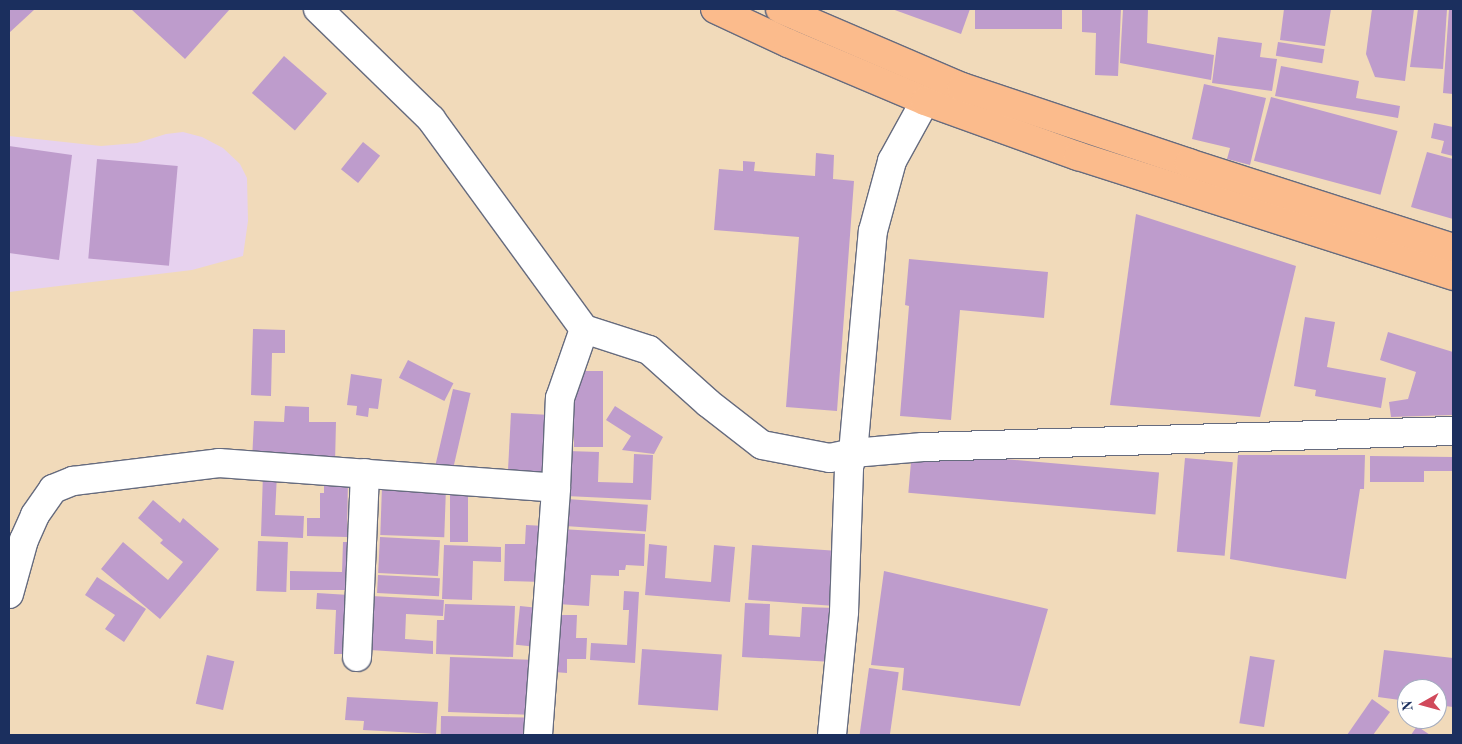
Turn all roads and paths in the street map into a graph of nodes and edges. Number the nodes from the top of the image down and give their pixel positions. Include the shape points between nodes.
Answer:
1 (318, 9) edge
2 (715, 9) edge
3 (780, 9) edge
4 (925, 101) junction
5 (1320, 219) junction
6 (1453, 248) edge
7 (1453, 276) edge
8 (584, 328) junction
9 (1453, 431) edge
10 (853, 452) junction
11 (365, 473) junction
12 (556, 488) junction
13 (9, 594) edge
14 (357, 657) dead end
15 (538, 735) edge
16 (832, 735) edge

1 - 8 street via 431,119
2 - 4 main road
3 - 5 main road via 962,87
4 - 5 main road via 1078,156
4 - 10 street via 892,161 873,231
5 - 6 main road
5 - 7 main road
8 - 10 street via 649,350 708,403 762,445 830,458
8 - 12 street via 560,398
9 - 10 street via 923,447
10 - 16 street via 849,467 844,612
11 - 12 street
11 - 13 street via 219,463 73,481 52,489 35,515 24,540
11 - 14 street
12 - 15 street

